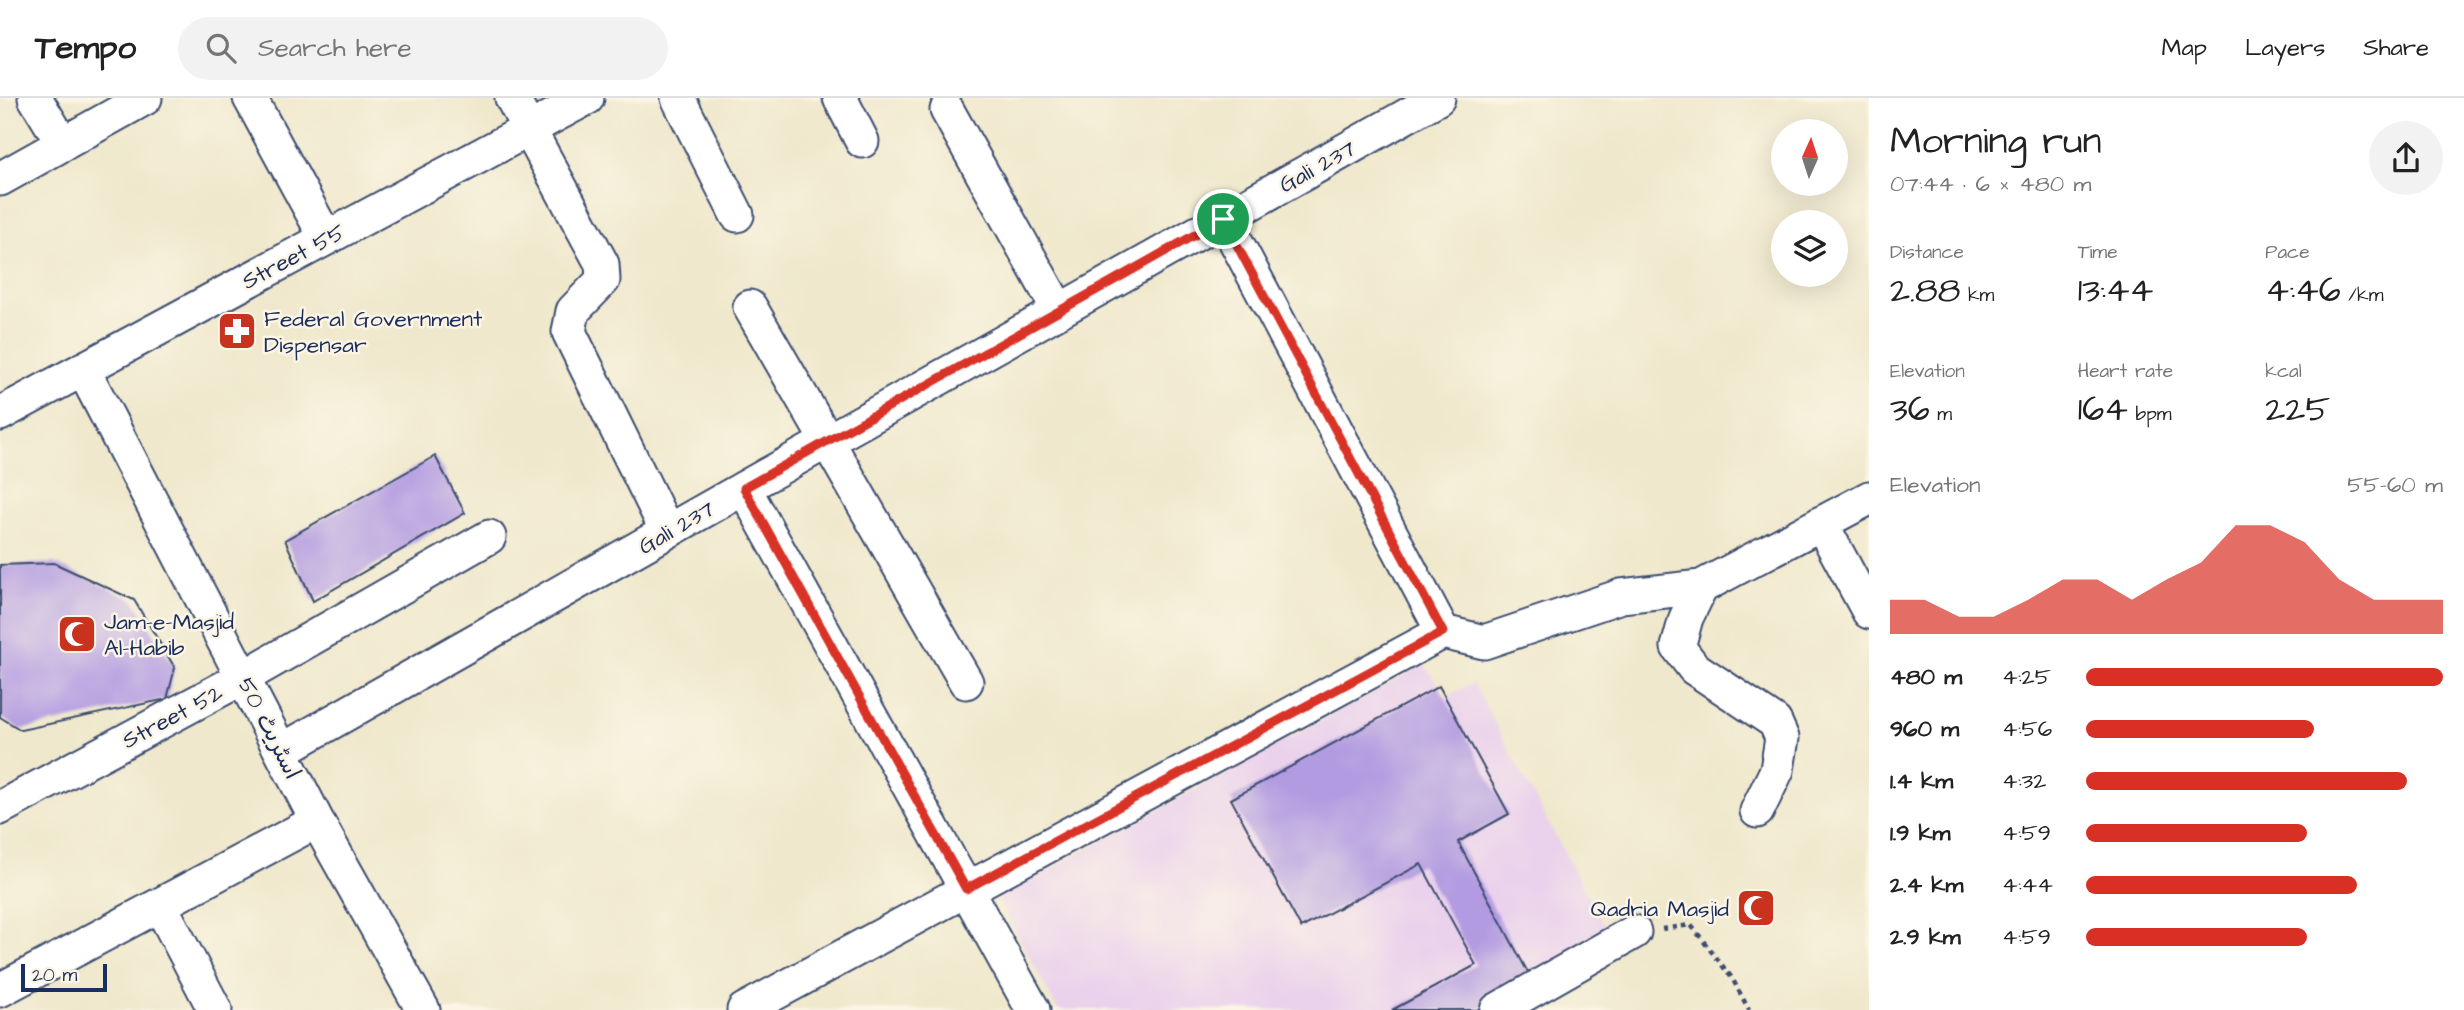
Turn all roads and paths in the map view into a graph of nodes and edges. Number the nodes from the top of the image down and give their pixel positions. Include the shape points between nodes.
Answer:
1 (35, 98) edge
2 (145, 98) edge
3 (250, 98) edge
4 (512, 98) edge
5 (587, 98) edge
6 (678, 98) edge
7 (839, 98) edge
8 (1424, 101) edge
9 (947, 110) dead end
10 (530, 129) junction
11 (862, 141) dead end
12 (63, 144) junction
13 (0, 179) edge
14 (737, 215) dead end
15 (1223, 219) junction
16 (326, 238) junction
17 (750, 307) dead end
18 (1059, 312) junction
19 (83, 369) junction
20 (0, 414) edge
21 (827, 443) junction
22 (744, 488) junction
23 (1869, 498) edge
24 (1821, 523) junction
25 (667, 531) junction
26 (489, 537) dead end
27 (1701, 587) junction
28 (1869, 612) edge
29 (1443, 632) junction
30 (244, 677) junction
31 (966, 682) dead end
32 (281, 751) junction
33 (0, 808) edge
34 (1757, 811) dead end
35 (317, 821) junction
36 (966, 889) junction
37 (160, 905) junction
38 (1634, 932) joint
39 (0, 990) edge
40 (215, 1010) edge
41 (423, 1010) edge
42 (744, 1010) edge
43 (1033, 1010) edge
44 (1497, 1010) edge
45 (1749, 1010) edge

1 - 12 street
2 - 12 street
3 - 16 street
4 - 10 street
5 - 10 street, Street 55
6 - 14 street
7 - 11 street
8 - 15 street, Gali 237
9 - 18 street
10 - 16 street, Street 55
10 - 25 street via 602,264 603,279 573,312 569,332
12 - 13 street
15 - 18 street, Gali 237
15 - 29 street
16 - 19 street, Street 55
17 - 21 street
18 - 21 street, Gali 237
19 - 20 street, Street 55
19 - 30 street, اسٹریٹ 50
21 - 22 street, Gali 237
21 - 31 street
22 - 25 street, Gali 237
22 - 36 street
23 - 24 street
24 - 27 street
24 - 28 street
25 - 32 street, Gali 237
26 - 30 street, Street 52
27 - 29 street via 1620,596 1484,642
27 - 34 street via 1678,648 1694,668 1775,722 1782,738 1776,769
29 - 36 street
30 - 32 street, اسٹریٹ 50
30 - 33 street, Street 52
32 - 35 street, اسٹریٹ 50
35 - 37 street
35 - 41 street, اسٹریٹ 50
36 - 42 street
36 - 43 street
37 - 39 street
37 - 40 street
38 - 44 street
38 - 45 path via 1691,925 1732,978

